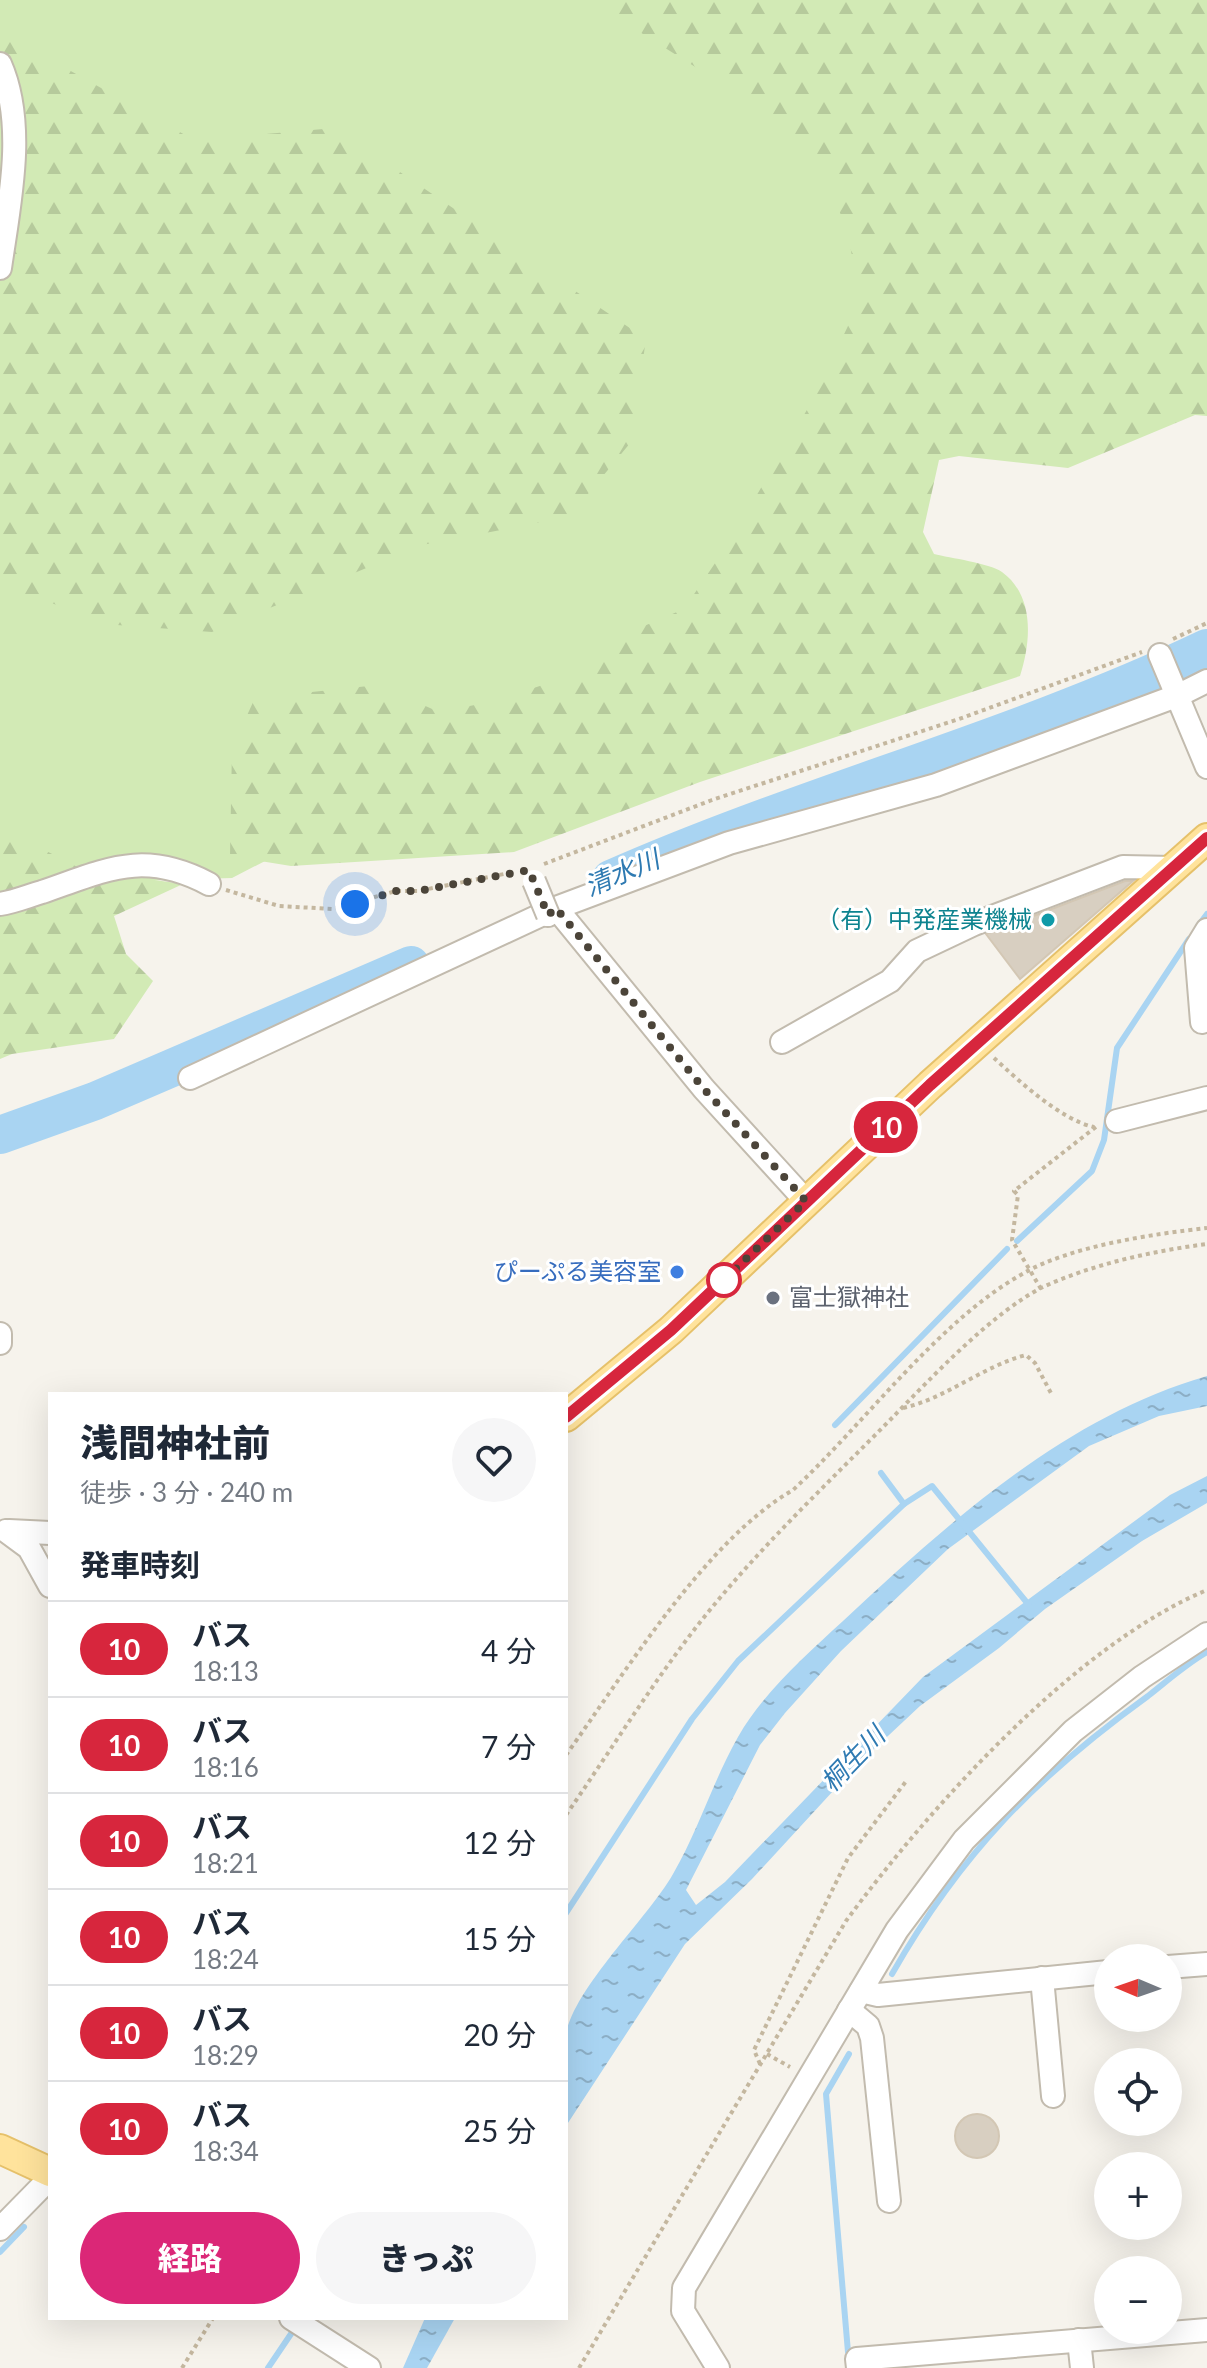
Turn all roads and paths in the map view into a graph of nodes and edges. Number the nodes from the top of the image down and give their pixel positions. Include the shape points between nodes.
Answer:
1 (0, 64) edge
2 (0, 268) edge
3 (1207, 623) edge
4 (1158, 651) junction
5 (1207, 681) edge
6 (1176, 690) junction
7 (1207, 767) edge
8 (1207, 838) edge
9 (1173, 868) junction
10 (531, 875) junction
11 (209, 884) joint
12 (0, 904) edge
13 (552, 912) junction
14 (1207, 930) edge
15 (1202, 1022) dead end
16 (782, 1042) dead end
17 (978, 1042) junction
18 (190, 1078) dead end
19 (1207, 1098) edge
20 (1117, 1121) joint
21 (1094, 1127) junction
22 (806, 1201) junction
23 (1207, 1228) edge
24 (1207, 1244) edge
25 (1028, 1271) junction
26 (1041, 1289) junction
27 (0, 1334) edge
28 (0, 1343) edge
29 (1052, 1395) dead end
30 (901, 1409) junction
31 (568, 1415) edge
32 (3, 1531) edge
33 (48, 1533) edge
34 (48, 1582) edge
35 (1206, 1639) edge
36 (568, 1752) edge
37 (907, 1780) dead end
38 (568, 1812) edge
39 (1207, 1964) edge
40 (1182, 1966) edge
41 (1094, 1973) edge
42 (1042, 1978) junction
43 (855, 2001) junction
44 (767, 2053) dead end
45 (760, 2064) dead end
46 (799, 2072) dead end
47 (1053, 2096) dead end
48 (0, 2149) edge
49 (48, 2174) edge
50 (48, 2177) edge
51 (889, 2201) dead end
52 (0, 2229) edge
53 (212, 2320) edge
54 (294, 2320) edge
55 (1207, 2330) edge
56 (1079, 2340) junction
57 (182, 2368) edge
58 (369, 2368) edge
59 (718, 2368) edge
60 (858, 2368) edge
61 (1082, 2368) edge

1 - 2 street via 12,128
3 - 4 path
4 - 6 street
4 - 10 path via 712,800
5 - 6 street
6 - 7 street
6 - 13 street via 936,785 729,843
8 - 9 main road
9 - 16 street via 1123,867 974,924 917,951 890,981
9 - 17 main road
10 - 11 path via 396,891 332,909 279,906
10 - 13 street, bridge
11 - 12 street via 177,868 133,864 85,874
13 - 18 street
13 - 22 street
14 - 15 street via 1196,948
17 - 21 path via 1021,1083
17 - 22 main road
19 - 20 street
20 - 21 path
21 - 25 path via 1014,1191 1018,1195 1012,1240
22 - 31 main road via 671,1330
23 - 25 path via 1116,1242
24 - 26 path via 1082,1272
25 - 26 path
25 - 36 path via 979,1305 822,1463 743,1527 673,1607
26 - 30 path via 1013,1306
27 - 28 street
29 - 30 path via 1026,1355
30 - 38 path via 769,1543 703,1619
32 - 33 street
32 - 34 street via 29,1548
35 - 43 street via 1142,1677 1073,1731 989,1813 906,1918
37 - 45 path via 848,1858 754,2050
39 - 40 street
41 - 42 street
42 - 43 street
42 - 47 street
43 - 51 street via 872,2038
43 - 59 street via 684,2288 683,2311
44 - 46 path
48 - 49 main road
50 - 52 street
53 - 57 path
54 - 58 street
55 - 56 street
56 - 60 street via 857,2359
56 - 61 street

